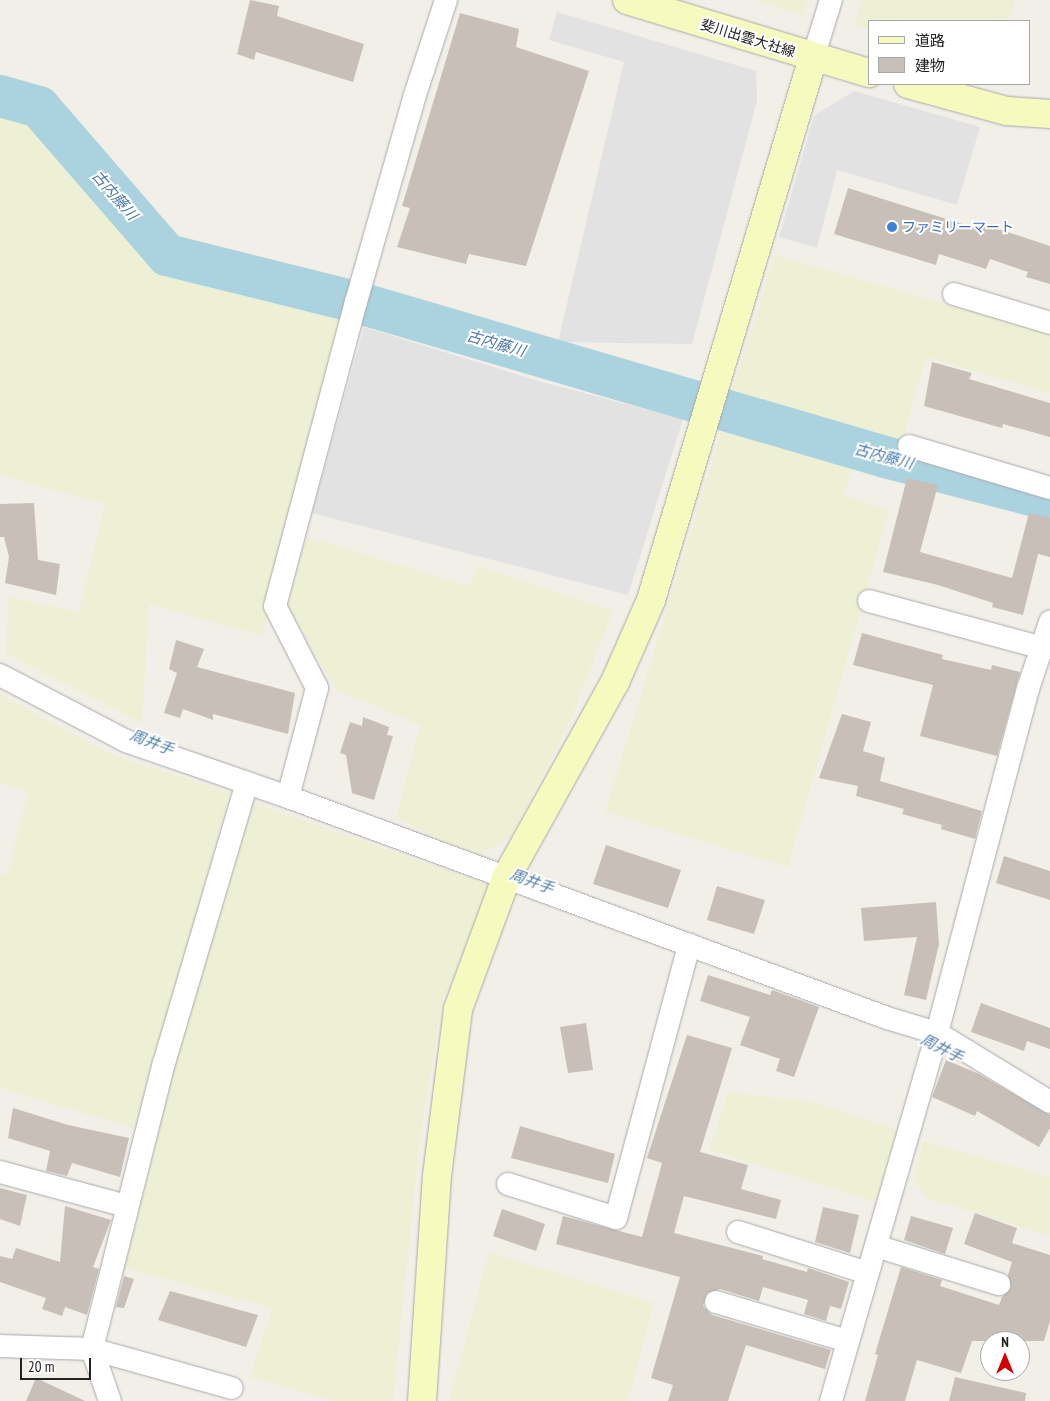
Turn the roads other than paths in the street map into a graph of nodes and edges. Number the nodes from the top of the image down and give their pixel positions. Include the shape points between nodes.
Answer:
1 (446, 0) edge
2 (627, 0) edge
3 (831, 0) edge
4 (813, 58) junction
5 (868, 73) edge
6 (912, 85) edge
7 (1050, 114) edge
8 (954, 294) dead end
9 (1050, 323) edge
10 (909, 446) dead end
11 (1050, 488) edge
12 (869, 601) dead end
13 (1050, 622) edge
14 (1043, 648) junction
15 (0, 675) edge
16 (247, 783) junction
17 (288, 797) junction
18 (507, 876) junction
19 (690, 945) junction
20 (937, 1033) junction
21 (1050, 1102) edge
22 (0, 1172) edge
23 (508, 1184) dead end
24 (127, 1206) junction
25 (738, 1232) dead end
26 (876, 1246) junction
27 (868, 1273) junction
28 (1000, 1284) dead end
29 (716, 1302) dead end
30 (848, 1341) junction
31 (0, 1346) edge
32 (92, 1349) junction
33 (232, 1388) dead end
34 (110, 1401) edge
35 (422, 1401) edge
36 (832, 1401) edge

1 - 17 street via 414,96 275,606 317,688
2 - 4 street, 斐川出雲大社線
3 - 4 street
4 - 5 street, 斐川出雲大社線
4 - 18 street via 651,600 615,682
6 - 7 street via 1007,111
8 - 9 street
10 - 11 street
12 - 14 street
13 - 14 street
14 - 20 street via 1028,689 970,897
15 - 16 street via 126,741
16 - 17 street
16 - 24 street via 164,1063
17 - 18 street
18 - 19 street
18 - 35 street via 458,1009 437,1176
19 - 20 street via 887,1018
19 - 23 street via 616,1218
20 - 21 street
20 - 26 street
22 - 24 street
24 - 32 street
25 - 27 street
26 - 27 street
26 - 28 street
27 - 30 street
29 - 30 street
30 - 36 street
31 - 32 street
32 - 33 street
32 - 34 street

